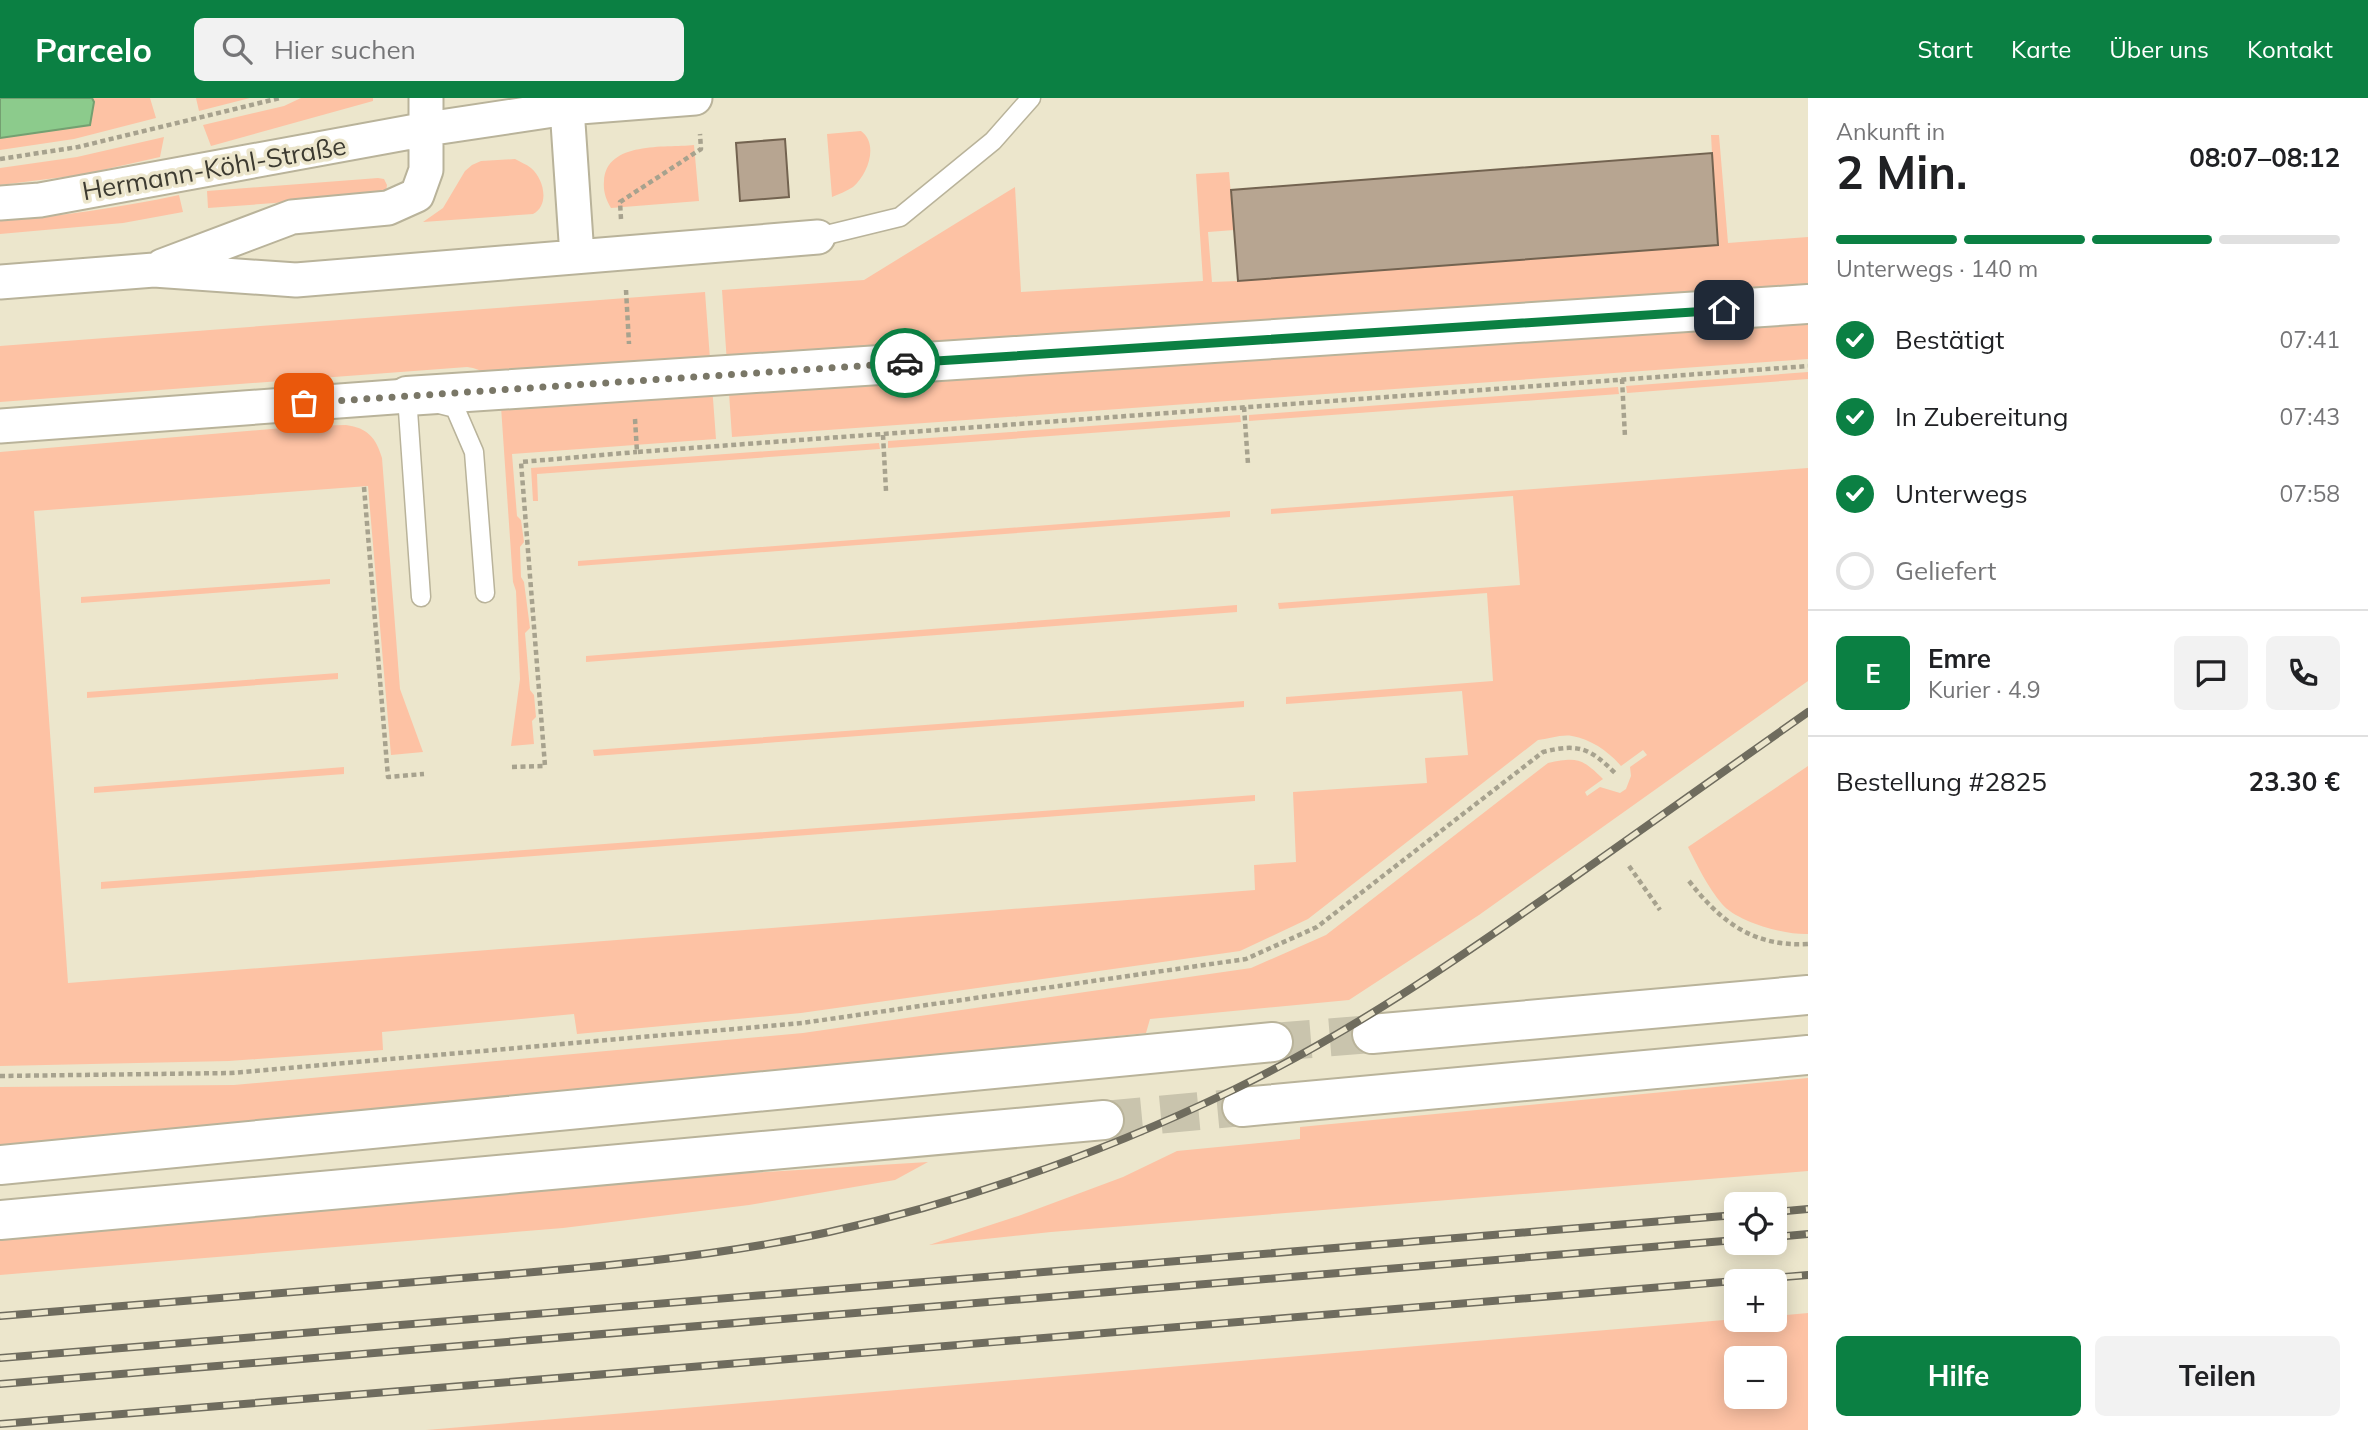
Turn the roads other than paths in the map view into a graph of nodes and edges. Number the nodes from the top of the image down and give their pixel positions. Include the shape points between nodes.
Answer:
1 (695, 98) edge
2 (1031, 98) edge
3 (567, 108) junction
4 (426, 113) edge
5 (0, 203) edge
6 (818, 237) joint
7 (577, 256) junction
8 (154, 270) junction
9 (0, 282) edge
10 (1808, 304) edge
11 (407, 396) junction
12 (0, 426) edge
13 (485, 593) dead end
14 (421, 597) dead end
15 (1808, 995) edge
16 (1372, 1034) tunnel mouth
17 (1272, 1042) tunnel mouth
18 (1808, 1055) edge
19 (1242, 1107) tunnel mouth
20 (1104, 1120) tunnel mouth
21 (0, 1165) edge
22 (0, 1220) edge

1 - 3 street, Hermann-Köhl-Straße
2 - 6 lane via 993,141 900,218
3 - 4 street, Hermann-Köhl-Straße
3 - 7 street
4 - 5 street, Hermann-Köhl-Straße via 40,200
4 - 8 street via 426,170 417,195 388,208 292,217
6 - 7 street
7 - 8 street via 296,280
8 - 9 street
10 - 11 main road
11 - 12 street
11 - 13 lane via 455,408 474,452
11 - 14 lane
15 - 16 main road
17 - 21 main road
18 - 19 main road
20 - 22 main road

